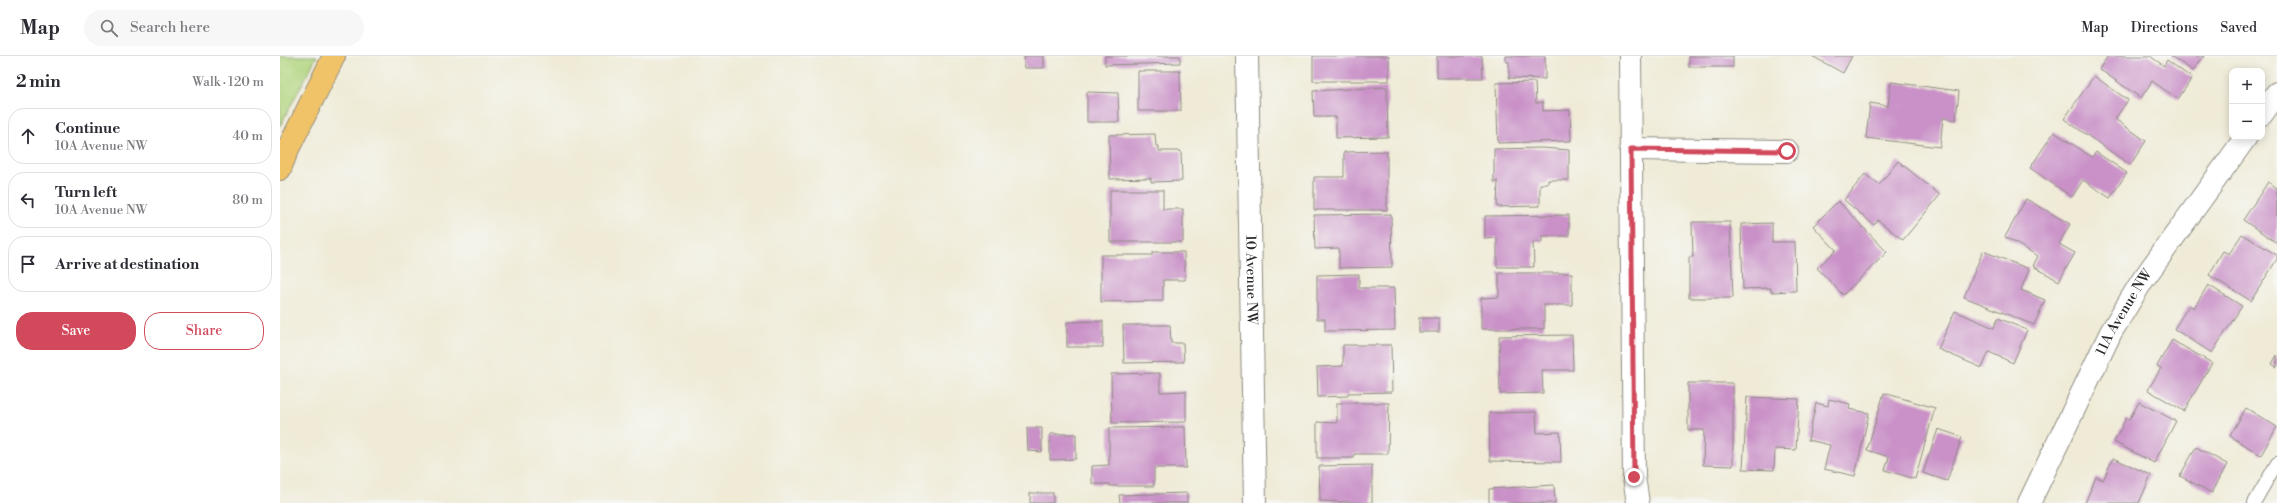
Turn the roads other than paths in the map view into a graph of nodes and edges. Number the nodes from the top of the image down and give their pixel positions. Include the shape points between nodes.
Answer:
1 (334, 56) edge
2 (1247, 56) edge
3 (1630, 56) edge
4 (2277, 93) edge
5 (2265, 110) edge
6 (2244, 140) edge
7 (1631, 149) junction
8 (1787, 151) dead end
9 (280, 169) edge
10 (2277, 463) edge
11 (1255, 503) edge
12 (1638, 503) edge
13 (2029, 503) edge
14 (2254, 503) edge

1 - 9 highway
2 - 11 street, 10 Avenue NW
3 - 7 street
4 - 5 street
6 - 13 street, 11A Avenue NW via 2142,282 2111,332
7 - 8 street
7 - 12 street via 1634,477
10 - 14 lane

